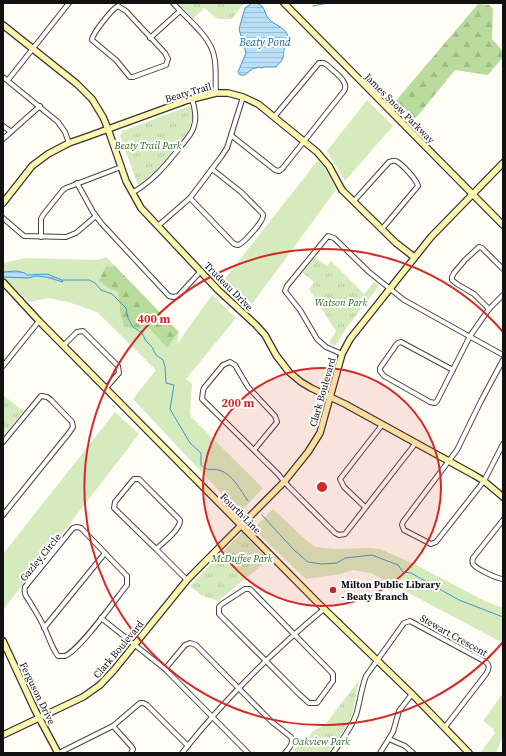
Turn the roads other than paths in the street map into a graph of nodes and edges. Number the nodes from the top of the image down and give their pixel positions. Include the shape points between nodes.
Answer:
1 (69, 3) edge
2 (173, 3) edge
3 (284, 3) edge
4 (180, 11) junction
5 (3, 24) edge
6 (150, 38) junction
7 (33, 49) junction
8 (3, 77) edge
9 (8, 80) junction
10 (216, 93) junction
11 (243, 97) junction
12 (192, 99) junction
13 (40, 106) junction
14 (274, 117) junction
15 (3, 126) edge
16 (108, 129) junction
17 (10, 132) junction
18 (232, 136) junction
19 (3, 139) edge
20 (304, 142) junction
21 (69, 143) junction
22 (503, 163) edge
23 (121, 167) junction
24 (212, 169) junction
25 (77, 184) junction
26 (132, 193) junction
27 (472, 194) junction
28 (190, 198) junction
29 (354, 201) junction
30 (3, 202) edge
31 (96, 216) junction
32 (3, 218) edge
33 (158, 225) junction
34 (503, 225) edge
35 (382, 229) junction
36 (41, 237) junction
37 (414, 257) junction
38 (503, 269) edge
39 (201, 271) junction
40 (3, 282) edge
41 (390, 288) junction
42 (503, 295) edge
43 (489, 309) junction
44 (39, 321) junction
45 (470, 336) junction
46 (64, 345) junction
47 (342, 354) junction
48 (503, 355) edge
49 (503, 360) edge
50 (3, 366) edge
51 (453, 370) junction
52 (106, 388) junction
53 (330, 398) junction
54 (382, 424) junction
55 (3, 442) edge
56 (415, 444) junction
57 (503, 444) edge
58 (254, 450) junction
59 (448, 462) junction
60 (484, 481) junction
61 (284, 482) junction
62 (503, 497) edge
63 (365, 507) junction
64 (3, 514) edge
65 (503, 520) edge
66 (241, 525) junction
67 (156, 550) junction
68 (105, 553) junction
69 (187, 580) junction
70 (503, 580) edge
71 (324, 609) junction
72 (101, 618) junction
73 (44, 628) junction
74 (294, 634) junction
75 (3, 641) edge
76 (135, 644) junction
77 (266, 660) junction
78 (376, 660) junction
79 (165, 669) junction
80 (239, 688) junction
81 (412, 694) junction
82 (213, 716) junction
83 (39, 718) junction
84 (113, 726) junction
85 (445, 727) junction
86 (3, 735) edge
87 (389, 739) junction
88 (188, 746) junction
89 (59, 753) edge
90 (131, 753) edge
91 (182, 753) edge
92 (248, 753) edge
93 (285, 753) edge
94 (333, 753) edge
95 (380, 753) edge
96 (413, 753) edge
97 (470, 753) edge

1 - 7 street
2 - 4 street
3 - 27 street, James Snow Parkway
4 - 6 street
4 - 10 street via 212,49
5 - 7 street, Trudeau Drive
6 - 6 street via 168,57 167,63 133,77 128,76 116,60 92,38 118,6 124,9
7 - 9 street
7 - 16 street, Trudeau Drive via 87,93
8 - 9 street
9 - 13 street
10 - 11 street, Beaty Trail
10 - 12 street, Beaty Trail
11 - 14 street, Beaty Trail via 258,104
11 - 18 street
12 - 16 street, Beaty Trail
12 - 26 street via 196,118 189,135 162,170
13 - 17 street
13 - 21 street via 58,122
14 - 20 street, Beaty Trail
14 - 20 street via 317,65 322,62 328,65 346,84 346,89
15 - 17 street
16 - 21 street, Beaty Trail
16 - 23 street, Trudeau Drive
17 - 19 street
18 - 20 street via 277,170 284,167
18 - 24 street
20 - 29 street, Beaty Trail via 323,157 342,190
21 - 30 street, Beaty Trail via 32,166
22 - 27 street, Clark Boulevard
23 - 25 street
23 - 26 street, Trudeau Drive
24 - 28 street
24 - 28 street via 261,212 263,218 258,225 244,243 238,246
25 - 31 street
25 - 36 street via 63,190 43,215
26 - 33 street, Trudeau Drive
27 - 34 street, James Snow Parkway
27 - 37 street, Clark Boulevard
28 - 33 street
29 - 35 street, Beaty Trail
29 - 35 street via 392,161 398,162 417,181 418,186
31 - 36 street via 71,236
31 - 39 street via 169,296 178,296
32 - 36 street via 24,236
33 - 39 street, Trudeau Drive
35 - 37 street, Beaty Trail
37 - 41 street, Clark Boulevard
38 - 43 street via 479,247 452,277 452,280 474,294
39 - 53 street, Trudeau Drive via 256,325 289,372 301,382
40 - 44 street, Fourth Line
41 - 45 street via 404,300
41 - 47 street, Clark Boulevard via 353,334
41 - 47 street via 334,238 328,236 287,286 285,291 317,339 326,347
42 - 43 street
43 - 45 street
44 - 46 street, Fourth Line
44 - 50 street
45 - 48 street
45 - 51 street
46 - 52 street, Fourth Line
46 - 52 street via 78,331 82,331 118,366 119,373
47 - 53 street, Clark Boulevard
49 - 59 street via 457,450
51 - 51 street via 401,342 396,345 380,368 384,376 432,403 439,400
52 - 66 street, Fourth Line
53 - 54 street, Trudeau Drive
53 - 61 street, Clark Boulevard via 316,440
54 - 56 street, Trudeau Drive
54 - 63 street via 340,479 344,487
55 - 64 street via 41,396 51,400 72,422 73,427 69,433
56 - 59 street, Trudeau Drive
56 - 63 street
57 - 60 street
58 - 58 street via 277,422 275,416 248,387 233,362 226,362 204,388 202,399
58 - 61 street
59 - 60 street, Trudeau Drive
59 - 60 street via 403,522 404,530 431,544 436,542
60 - 62 street, Trudeau Drive
61 - 63 street via 341,536
61 - 66 street, Clark Boulevard
65 - 70 street via 472,561 474,566
66 - 69 street, Clark Boulevard
66 - 71 street, Fourth Line
67 - 67 street via 178,528 180,520 142,481 134,479 115,502 114,508
67 - 69 street
68 - 72 street, Gazley Circle via 127,576 128,582
68 - 73 street
68 - 73 street, Gazley Circle via 81,528 73,528 24,590
69 - 76 street, Clark Boulevard
71 - 74 street
71 - 78 street, Fourth Line
72 - 73 street, Gazley Circle via 83,640 64,656 58,656 54,652
72 - 76 street
74 - 77 street
74 - 77 street via 333,674 333,681 317,703 309,703
74 - 77 street via 248,589 222,604 219,607 219,614
75 - 83 street, Ferguson Drive
76 - 79 street
76 - 83 street, Clark Boulevard via 100,685 83,697
77 - 80 street
78 - 81 street, Fourth Line
78 - 85 street, Stewart Crescent via 404,623 410,621 486,662 489,668 486,674
78 - 94 street via 362,684 356,716
79 - 80 street via 185,645 193,643
79 - 82 street
80 - 82 street
80 - 93 street via 272,722 291,737 291,746
81 - 85 street, Fourth Line
81 - 87 street via 399,710
82 - 88 street
82 - 92 street
83 - 86 street, Clark Boulevard
83 - 89 street, Ferguson Drive
84 - 88 street via 143,703
84 - 89 street
84 - 90 street via 133,749
85 - 97 street, Fourth Line
87 - 95 street
87 - 96 street via 405,746
88 - 91 street

